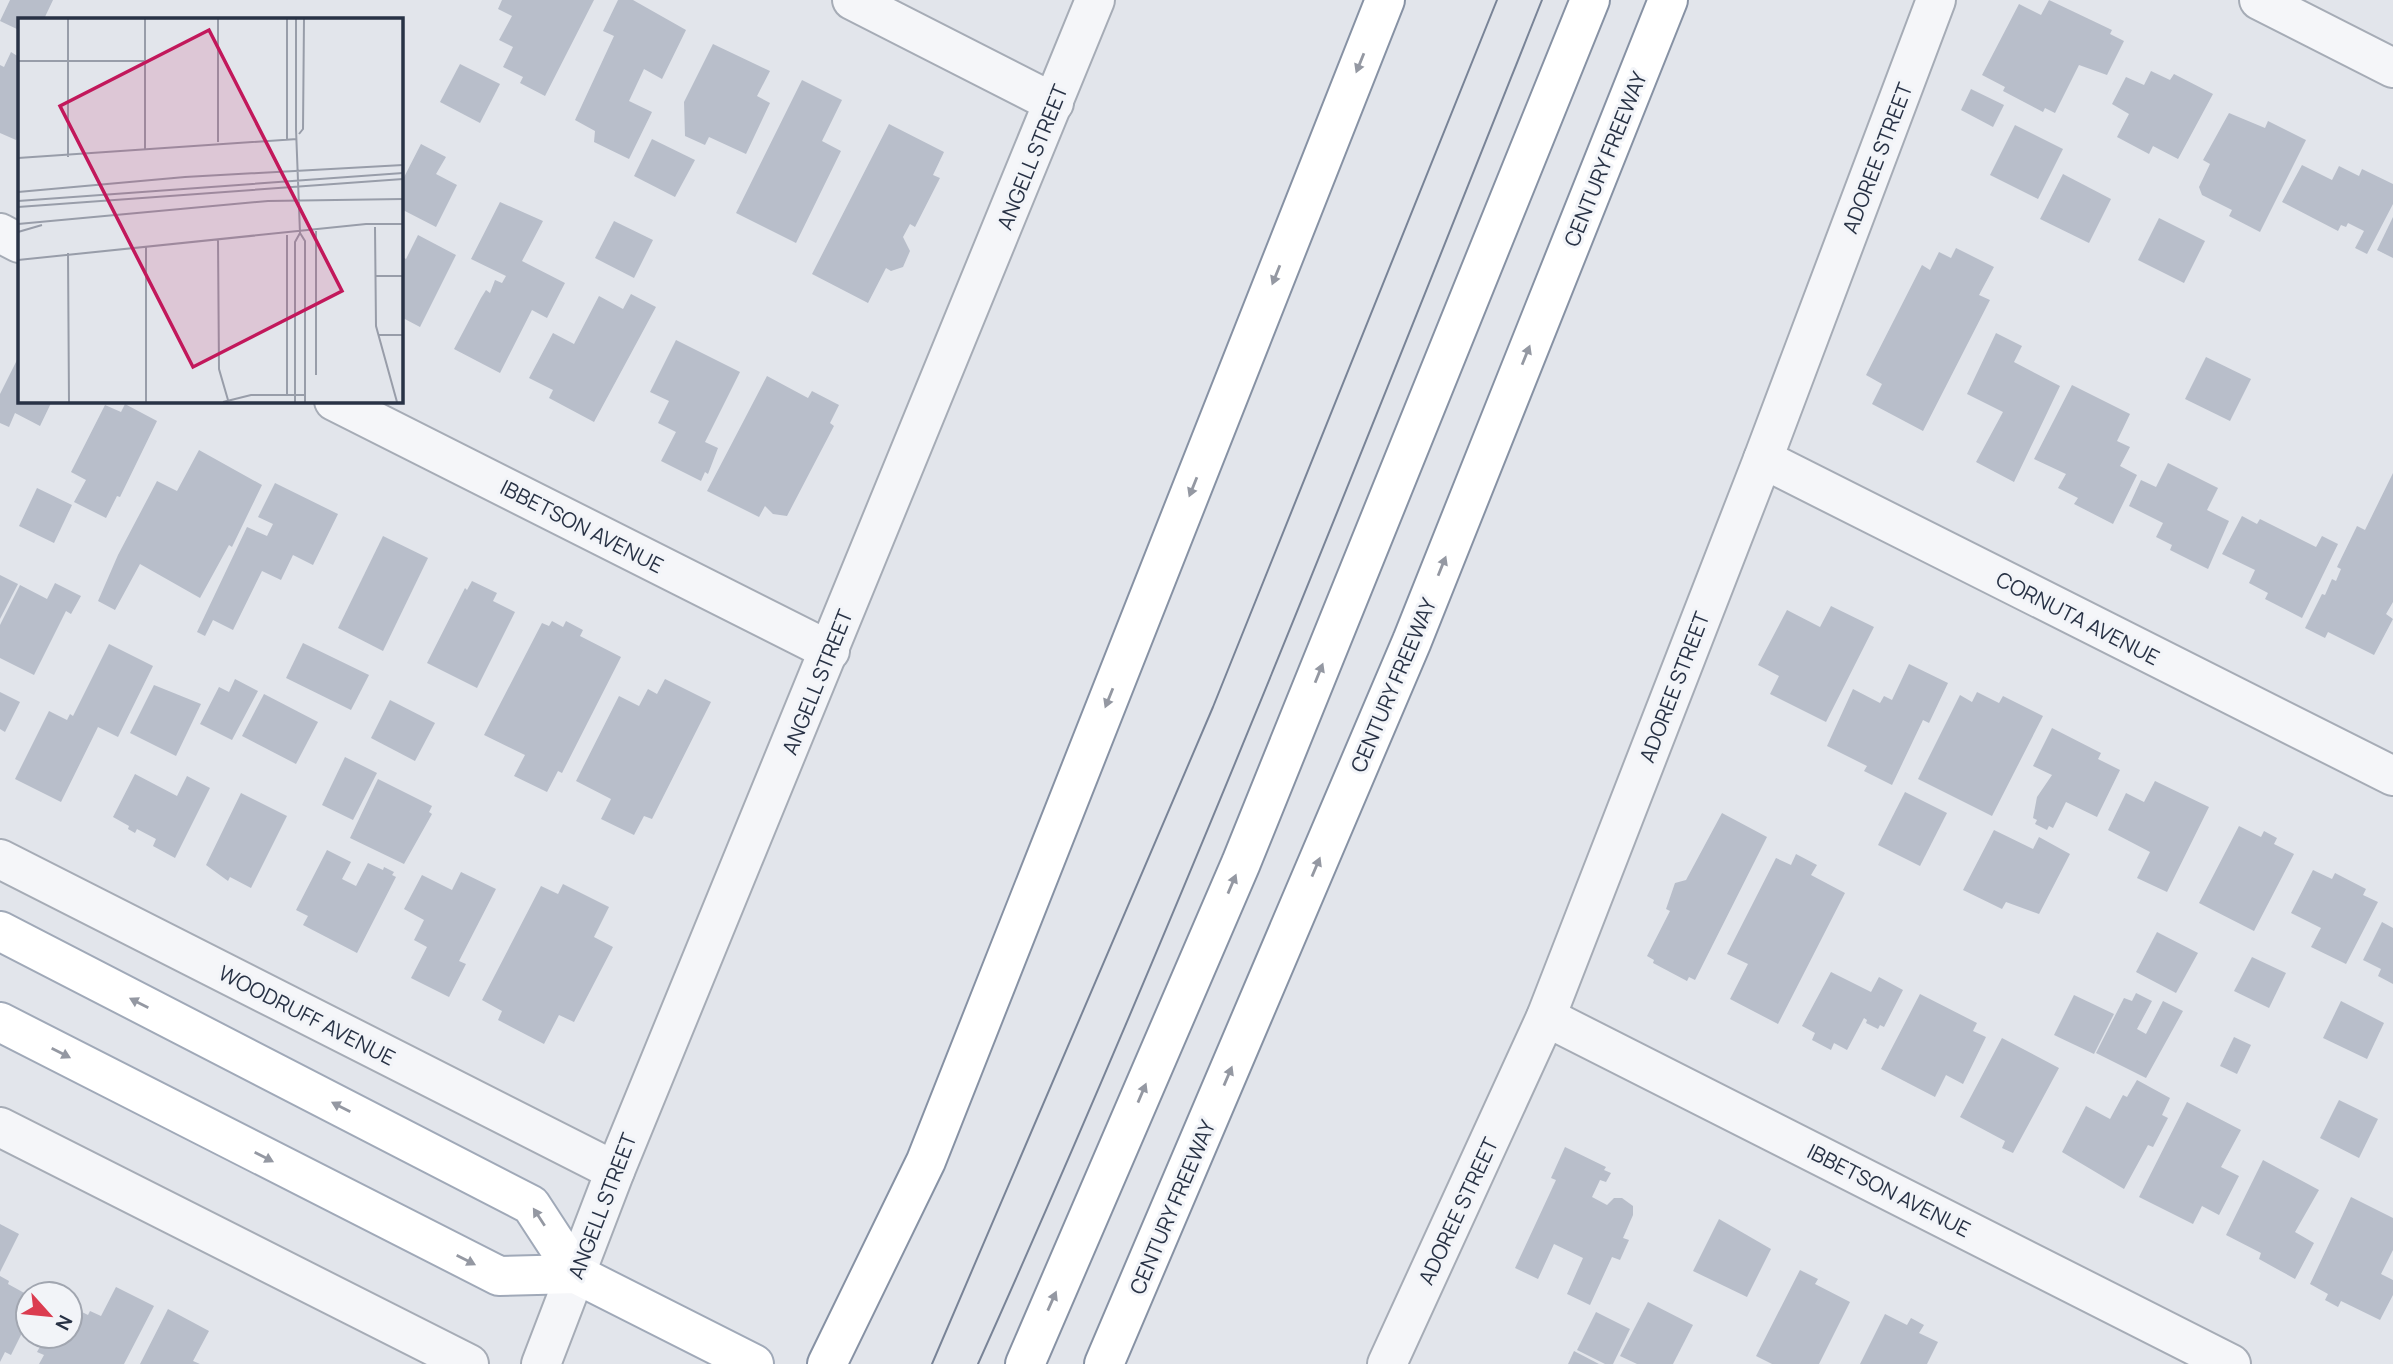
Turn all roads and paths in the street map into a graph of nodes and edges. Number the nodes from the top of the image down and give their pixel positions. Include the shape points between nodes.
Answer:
1 (852, 0) edge
2 (1095, 0) edge
3 (1385, 0) edge
4 (1590, 0) edge
5 (1668, 0) edge
6 (1936, 0) edge
7 (2259, 0) edge
8 (2393, 68) edge
9 (1054, 103) junction
10 (0, 233) edge
11 (18, 242) edge
12 (336, 402) edge
13 (1763, 459) junction
14 (830, 651) junction
15 (2393, 776) edge
16 (0, 859) edge
17 (0, 932) edge
18 (1546, 1017) junction
19 (0, 1022) edge
20 (0, 1127) edge
21 (615, 1171) junction
22 (576, 1274) junction
23 (469, 1364) edge
24 (541, 1364) edge
25 (754, 1364) edge
26 (827, 1364) edge
27 (1025, 1364) edge
28 (1104, 1364) edge
29 (1387, 1364) edge
30 (2231, 1364) edge

1 - 9 street
2 - 9 street, ANGELL STREET
3 -> 26 main road via 926,1161
27 -> 4 main road via 1241,863
28 -> 5 main road, CENTURY FREEWAY via 1412,641
6 - 13 street, ADOREE STREET
7 - 8 street
9 - 14 street, ANGELL STREET
10 - 11 street
12 - 14 street, IBBETSON AVENUE
13 - 15 street, CORNUTA AVENUE
13 - 18 street, ADOREE STREET
14 - 21 street, ANGELL STREET
16 - 21 street, WOODRUFF AVENUE
22 -> 17 main road via 531,1205
18 - 29 street, ADOREE STREET
18 - 30 street, IBBETSON AVENUE
19 -> 22 main road via 499,1276
20 - 23 street
21 - 22 street, ANGELL STREET
22 - 24 street, ANGELL STREET
22 - 25 main road

